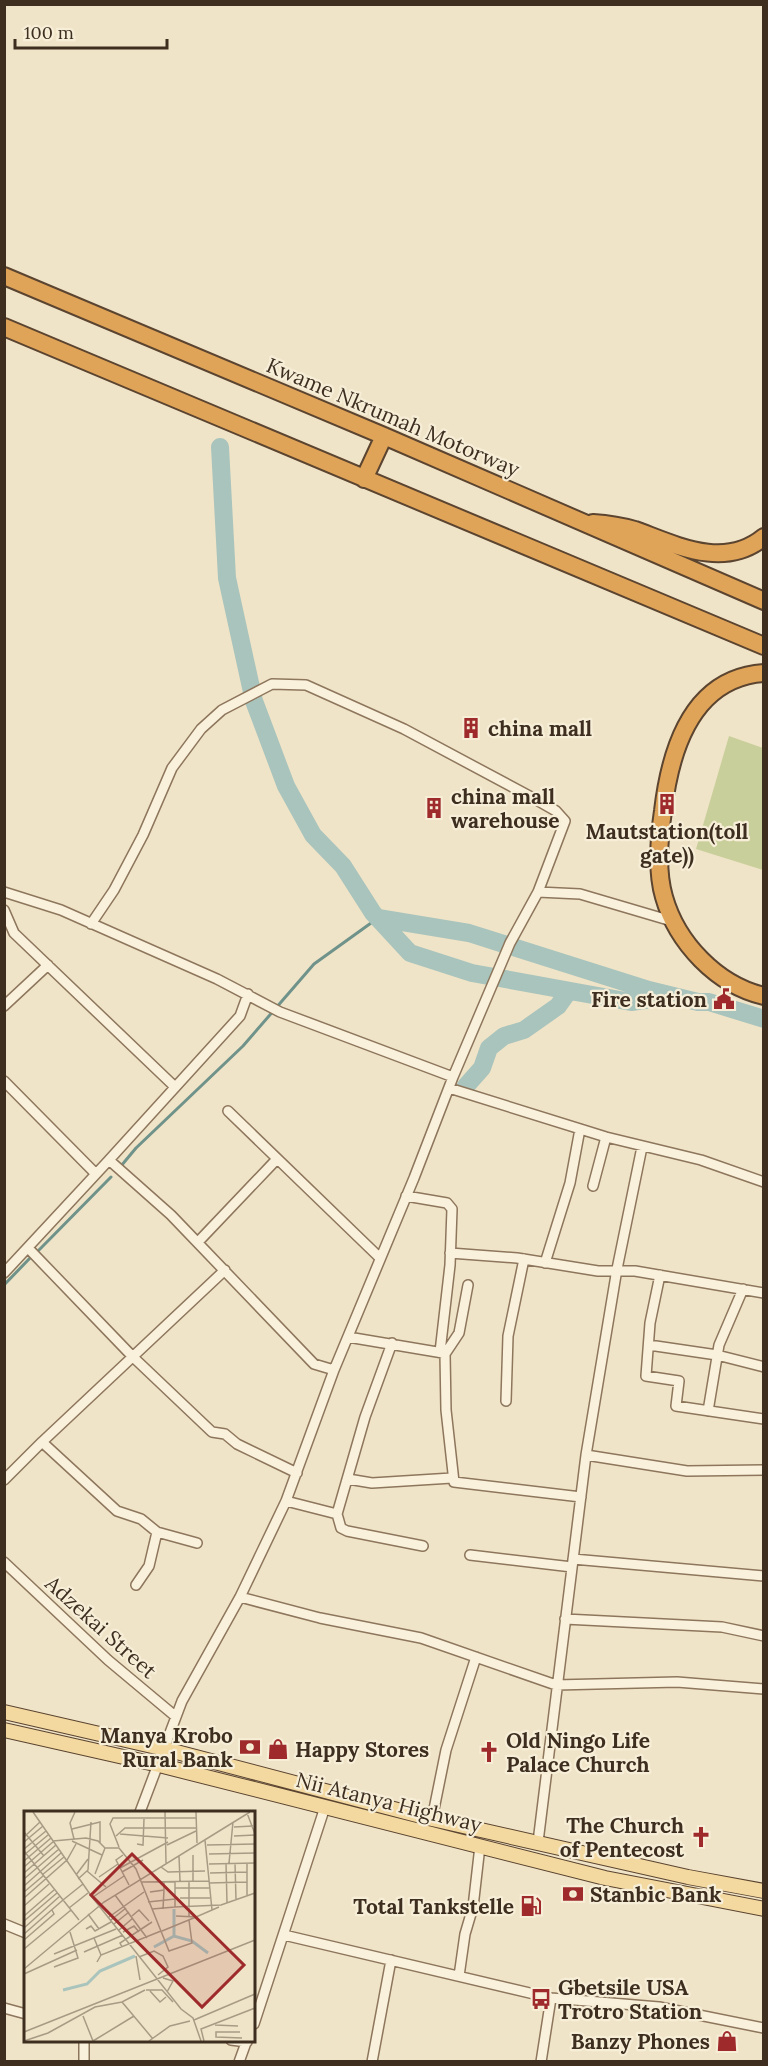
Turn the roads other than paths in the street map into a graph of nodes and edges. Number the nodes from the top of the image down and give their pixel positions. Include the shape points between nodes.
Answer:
1 (4, 276) edge
2 (4, 327) edge
3 (384, 436) junction
4 (364, 479) junction
5 (574, 520) junction
6 (764, 537) edge
7 (764, 601) edge
8 (764, 646) edge
9 (764, 674) edge
10 (4, 892) edge
11 (538, 892) junction
12 (4, 910) edge
13 (675, 922) junction
14 (91, 924) junction
15 (48, 965) junction
16 (248, 994) junction
17 (764, 996) edge
18 (4, 1006) edge
19 (453, 1077) junction
20 (4, 1081) edge
21 (174, 1086) junction
22 (449, 1088) junction
23 (228, 1111) dead end
24 (580, 1130) junction
25 (606, 1137) junction
26 (642, 1147) junction
27 (277, 1159) junction
28 (110, 1160) junction
29 (96, 1174) junction
30 (764, 1182) edge
31 (593, 1186) dead end
32 (406, 1197) junction
33 (198, 1242) junction
34 (28, 1248) junction
35 (450, 1253) junction
36 (380, 1258) junction
37 (524, 1260) junction
38 (545, 1263) junction
39 (617, 1269) junction
40 (225, 1270) junction
41 (4, 1273) edge
42 (660, 1275) junction
43 (468, 1285) dead end
44 (743, 1289) junction
45 (764, 1293) edge
46 (348, 1336) junction
47 (392, 1343) junction
48 (649, 1345) junction
49 (443, 1353) junction
50 (717, 1355) junction
51 (132, 1356) junction
52 (764, 1366) edge
53 (334, 1370) junction
54 (507, 1401) dead end
55 (708, 1411) junction
56 (764, 1419) edge
57 (42, 1442) junction
58 (586, 1455) junction
59 (764, 1470) edge
60 (297, 1473) junction
61 (452, 1478) junction
62 (348, 1479) junction
63 (4, 1480) edge
64 (581, 1497) junction
65 (286, 1501) junction
66 (337, 1514) junction
67 (157, 1532) junction
68 (197, 1543) dead end
69 (423, 1546) dead end
70 (470, 1555) dead end
71 (4, 1562) edge
72 (572, 1563) junction
73 (764, 1576) edge
74 (136, 1585) dead end
75 (240, 1597) junction
76 (565, 1619) junction
77 (764, 1636) edge
78 (476, 1657) junction
79 (556, 1685) junction
80 (764, 1689) edge
81 (4, 1712) edge
82 (175, 1716) junction
83 (4, 1730) edge
84 (165, 1749) junction
85 (159, 1765) junction
86 (325, 1807) junction
87 (140, 1811) edge
88 (432, 1819) junction
89 (538, 1842) junction
90 (480, 1846) junction
91 (764, 1891) edge
92 (764, 1909) edge
93 (4, 1924) edge
94 (24, 1932) edge
95 (284, 1935) junction
96 (391, 1960) junction
97 (459, 1976) junction
98 (255, 1989) edge
99 (265, 1991) junction
100 (551, 1998) junction
101 (4, 2008) edge
102 (24, 2013) edge
103 (255, 2021) edge
104 (764, 2028) edge
105 (84, 2042) edge
106 (247, 2042) edge
107 (84, 2061) edge
108 (239, 2061) edge
109 (372, 2061) edge
110 (541, 2061) edge

1 - 3 highway, Kwame Nkrumah Motorway
2 - 4 highway
3 - 4 highway
3 - 5 highway, Kwame Nkrumah Motorway
4 - 8 highway
5 - 6 highway via 620,526 707,553 736,551
5 - 7 highway, Kwame Nkrumah Motorway
9 - 13 highway via 745,676 715,691 693,712 675,747 660,832 660,878
10 - 14 street
11 - 13 street via 580,894
11 - 14 street via 564,828 565,821 556,811 404,729 306,685 272,684 222,710 201,729 172,768 138,845
11 - 19 street via 510,944
12 - 15 street via 14,933
13 - 17 highway via 705,964 718,975 750,993
14 - 16 street
15 - 18 street
15 - 21 street
16 - 19 street via 276,1010
16 - 21 street via 240,1016
19 - 22 street
20 - 29 street
21 - 28 street
22 - 24 street
22 - 32 street
23 - 27 street
24 - 25 street
24 - 38 street via 570,1183
25 - 26 street
25 - 31 street
26 - 30 street via 702,1161
26 - 39 street
27 - 33 street
27 - 36 street
28 - 29 street
28 - 33 street
29 - 34 street
32 - 35 street via 447,1203 452,1209
32 - 36 street
33 - 40 street
34 - 41 street
34 - 51 street
35 - 37 street
35 - 49 street
36 - 46 street
37 - 38 street
37 - 54 street via 508,1336
38 - 39 street via 598,1271
39 - 42 street
39 - 58 street
40 - 51 street
40 - 53 street via 314,1364
42 - 44 street
42 - 48 street
43 - 49 street via 457,1339
44 - 45 street
44 - 50 street
46 - 47 street
46 - 53 street
47 - 49 street
47 - 62 street
48 - 50 street
48 - 55 street via 646,1377 679,1381 676,1406
49 - 61 street
50 - 52 street
50 - 55 street
51 - 57 street
51 - 60 street via 212,1432 225,1434 237,1444
53 - 60 street
55 - 56 street
57 - 63 street
57 - 67 street via 117,1511 141,1519
58 - 59 street via 687,1471
58 - 64 street
60 - 65 street
61 - 62 street via 372,1483
61 - 64 street via 457,1484
62 - 66 street
64 - 72 street
65 - 66 street
65 - 75 street
66 - 69 street via 341,1528 347,1531
67 - 68 street
67 - 74 street via 149,1566
70 - 72 street
71 - 82 street, Adzekai Street via 108,1660
72 - 73 street
72 - 76 street
75 - 78 street via 320,1618 395,1631
75 - 82 street
76 - 77 street via 723,1627
76 - 79 street
78 - 79 street
78 - 88 street via 446,1750
79 - 80 street via 677,1682
79 - 89 street
81 - 84 main road
82 - 84 street
83 - 85 main road, Nii Atanya Highway
84 - 85 street
84 - 88 main road
85 - 86 main road, Nii Atanya Highway
85 - 87 street
86 - 90 main road, Nii Atanya Highway
86 - 95 street
88 - 89 main road
89 - 91 main road
90 - 92 main road, Nii Atanya Highway via 669,1892
90 - 97 street
93 - 94 street
95 - 96 street
95 - 99 street
96 - 97 street
96 - 109 street
97 - 100 street
98 - 99 street
99 - 103 street
100 - 104 street via 659,2007
100 - 110 street
101 - 102 street
105 - 107 street
106 - 108 street

